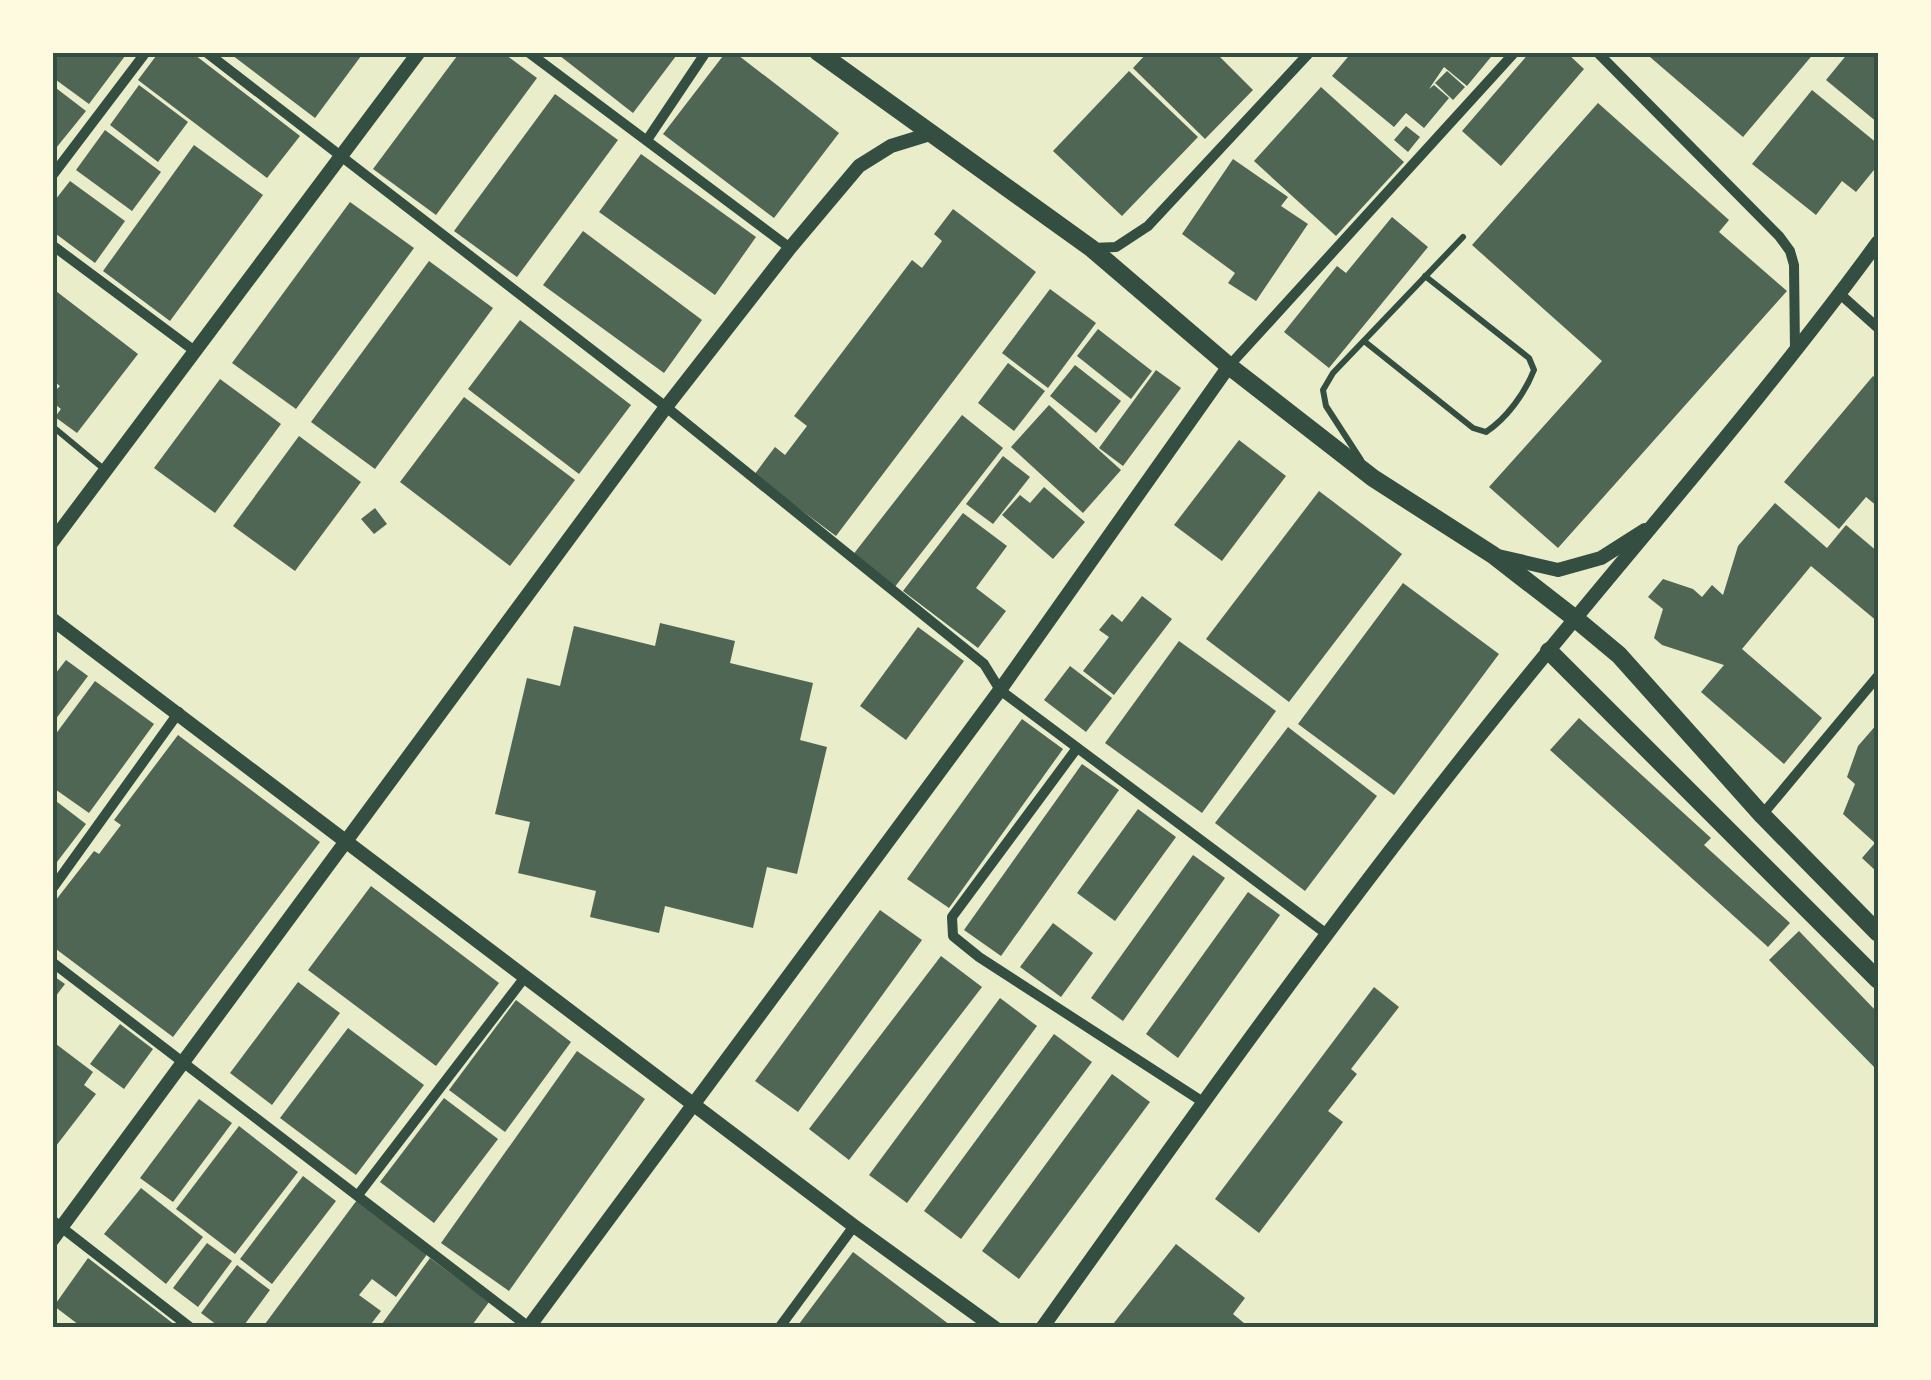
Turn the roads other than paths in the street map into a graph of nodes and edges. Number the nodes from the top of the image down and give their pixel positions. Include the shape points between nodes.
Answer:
1 (146, 52) edge
2 (206, 52) edge
3 (419, 52) edge
4 (528, 52) edge
5 (706, 52) edge
6 (818, 52) edge
7 (1310, 52) edge
8 (1515, 52) edge
9 (1596, 52) edge
10 (933, 133) junction
11 (648, 140) junction
12 (341, 159) junction
13 (52, 176) edge
14 (1463, 237) dead end
15 (1878, 242) edge
16 (52, 245) edge
17 (790, 248) junction
18 (1091, 248) junction
19 (1425, 276) junction
20 (1840, 294) junction
21 (1878, 328) edge
22 (1364, 340) junction
23 (1794, 351) junction
24 (196, 352) junction
25 (1229, 366) junction
26 (666, 407) junction
27 (52, 426) edge
28 (106, 471) junction
29 (1373, 478) junction
30 (1654, 524) junction
31 (52, 542) edge
32 (1493, 555) junction
33 (52, 619) edge
34 (1577, 620) junction
35 (1548, 651) junction
36 (1878, 676) edge
37 (1000, 690) junction
38 (179, 712) junction
39 (1077, 748) junction
40 (1762, 816) junction
41 (348, 844) junction
42 (52, 889) edge
43 (1878, 933) edge
44 (1328, 935) junction
45 (52, 962) edge
46 (525, 977) junction
47 (1878, 980) edge
48 (184, 1061) junction
49 (1202, 1102) junction
50 (695, 1105) junction
51 (358, 1195) junction
52 (854, 1226) junction
53 (56, 1229) edge
54 (529, 1327) edge
55 (191, 1328) edge
56 (779, 1328) edge
57 (996, 1328) edge
58 (1042, 1328) edge

1 - 13 street
2 - 12 street
3 - 12 street
4 - 11 street
5 - 11 street
6 - 10 main road
7 - 18 street via 1148,226 1116,247
8 - 25 street
9 - 23 street via 1790,251
10 - 17 street via 891,146 859,166
10 - 18 main road
11 - 17 street
12 - 24 street
12 - 26 street
14 - 19 lane
15 - 20 street
16 - 24 street
17 - 26 street
18 - 25 main road
19 - 22 lane
19 - 22 lane via 1529,358 1534,370 1528,385 1498,424 1486,432 1473,428
20 - 21 street
20 - 23 street
22 - 29 lane via 1323,390 1326,406
23 - 30 street
24 - 28 street
25 - 29 main road
25 - 37 street
26 - 37 street via 984,664
26 - 41 street
27 - 28 lane
28 - 31 street
29 - 32 main road
30 - 32 street via 1601,558 1558,570
30 - 34 street
32 - 34 main road
33 - 38 street
34 - 35 street
34 - 40 main road via 1618,656
35 - 44 street
35 - 47 main road
36 - 40 street
37 - 39 street
37 - 50 street
38 - 41 street
38 - 42 street
39 - 44 street
39 - 49 street via 952,918 953,936
40 - 43 main road
41 - 46 street
41 - 48 street
44 - 49 street
45 - 48 street
46 - 50 street
46 - 51 street
48 - 51 street
48 - 53 street
49 - 58 street
50 - 52 street
50 - 54 street
51 - 54 street
52 - 56 street
52 - 57 street
53 - 55 street

